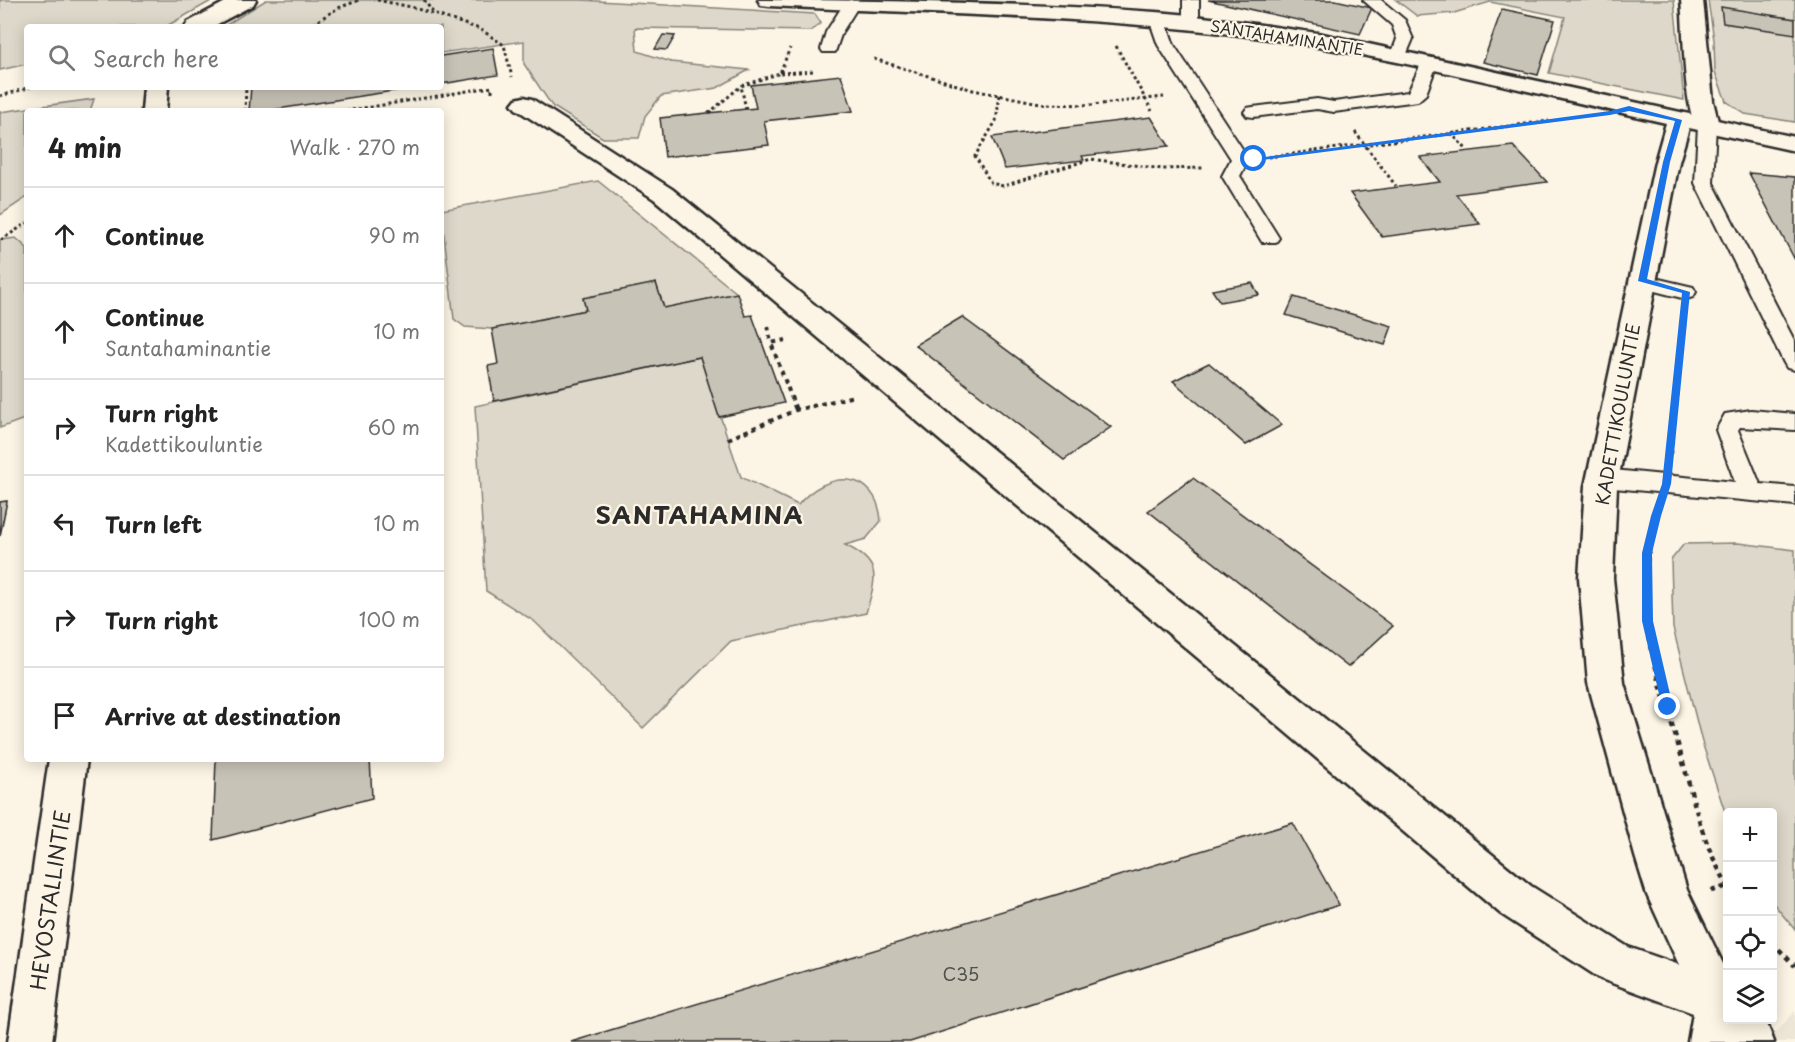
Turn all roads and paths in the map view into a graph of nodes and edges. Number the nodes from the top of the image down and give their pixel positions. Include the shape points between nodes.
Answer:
1 (245, 0) edge
2 (360, 0) edge
3 (377, 0) edge
4 (424, 0) edge
5 (769, 0) edge
6 (1371, 0) edge
7 (1692, 0) edge
8 (851, 5) junction
9 (1191, 11) edge
10 (434, 15) junction
11 (1105, 17) junction
12 (1157, 19) junction
13 (201, 24) edge
14 (313, 24) edge
15 (790, 48) dead end
16 (829, 49) dead end
17 (1398, 57) junction
18 (874, 59) dead end
19 (1429, 63) junction
20 (802, 72) dead end
21 (804, 79) dead end
22 (741, 86) junction
23 (24, 89) edge
24 (156, 90) edge
25 (246, 90) edge
26 (1197, 93) junction
27 (1000, 95) junction
28 (0, 96) edge
29 (1145, 99) junction
30 (521, 101) junction
31 (1334, 107) junction
32 (154, 108) edge
33 (245, 108) edge
34 (364, 108) edge
35 (746, 109) dead end
36 (1152, 111) dead end
37 (1253, 112) dead end
38 (709, 113) dead end
39 (1553, 120) dead end
40 (1693, 122) junction
41 (1451, 134) junction
42 (1795, 144) edge
43 (1364, 145) junction
44 (1467, 150) dead end
45 (1239, 162) junction
46 (1396, 186) dead end
47 (24, 225) edge
48 (1269, 238) dead end
49 (1, 240) edge
50 (1642, 281) junction
51 (1686, 292) joint
52 (828, 331) junction
53 (1795, 363) edge
54 (896, 387) junction
55 (796, 410) junction
56 (1795, 422) edge
57 (728, 439) dead end
58 (1603, 478) junction
59 (1666, 484) junction
60 (1751, 492) junction
61 (1795, 496) edge
62 (68, 762) edge
63 (1723, 879) edge
64 (1777, 946) edge
65 (1795, 966) edge
66 (1723, 1005) edge
67 (1723, 1010) edge
68 (1723, 1017) edge
69 (1737, 1024) edge
70 (30, 1042) edge
71 (1710, 1042) edge
72 (1752, 1042) edge

1 - 13 street
2 - 14 path
3 - 10 path
4 - 10 path
5 - 8 street, SANTAHAMINANTIE
6 - 17 lane via 1399,23 1405,39
7 - 40 street via 1701,101
8 - 11 street, SANTAHAMINANTIE
8 - 16 lane via 834,32
9 - 12 street, SANTAHAMINANTIE
9 - 17 street, SANTAHAMINANTIE
10 - 30 path via 480,29 504,45
11 - 12 street, SANTAHAMINANTIE
11 - 29 path via 1104,27
12 - 26 lane via 1166,45
15 - 22 path via 780,73
17 - 19 street, SANTAHAMINANTIE
18 - 27 path
19 - 31 lane via 1417,94 1412,97
19 - 40 street, SANTAHAMINANTIE
20 - 21 path
22 - 35 path
22 - 38 path
23 - 28 path
24 - 32 street
25 - 33 path
26 - 29 path
26 - 45 lane
27 - 29 path via 1066,106
27 - 45 path via 997,123 975,156 991,183 1003,186 1090,157 1162,169
29 - 36 path
30 - 34 path via 493,97 492,87
30 - 52 street via 663,194
31 - 37 lane via 1317,104
31 - 43 path
39 - 41 path
40 - 42 street, SANTAHAMINANTIE
40 - 50 street, KADETTIKOULUNTIE via 1667,162
40 - 53 lane via 1704,183
41 - 43 path
41 - 44 path
43 - 45 path
43 - 46 path
45 - 48 lane via 1231,176
47 - 49 path
50 - 51 lane
50 - 58 street, KADETTIKOULUNTIE
51 - 59 path
52 - 54 street
52 - 55 path via 771,343
54 - 55 path
54 - 67 street via 1516,900 1616,964
55 - 57 path
56 - 60 lane via 1733,420 1727,430
58 - 59 lane
58 - 66 street, KADETTIKOULUNTIE via 1596,578 1606,683 1668,895
59 - 60 lane
59 - 63 path via 1647,553 1647,621 1703,834
60 - 61 lane
62 - 70 street, HEVOSTALLINTIE
64 - 65 path
68 - 71 street
69 - 72 street, KADETTIKOULUNTIE

